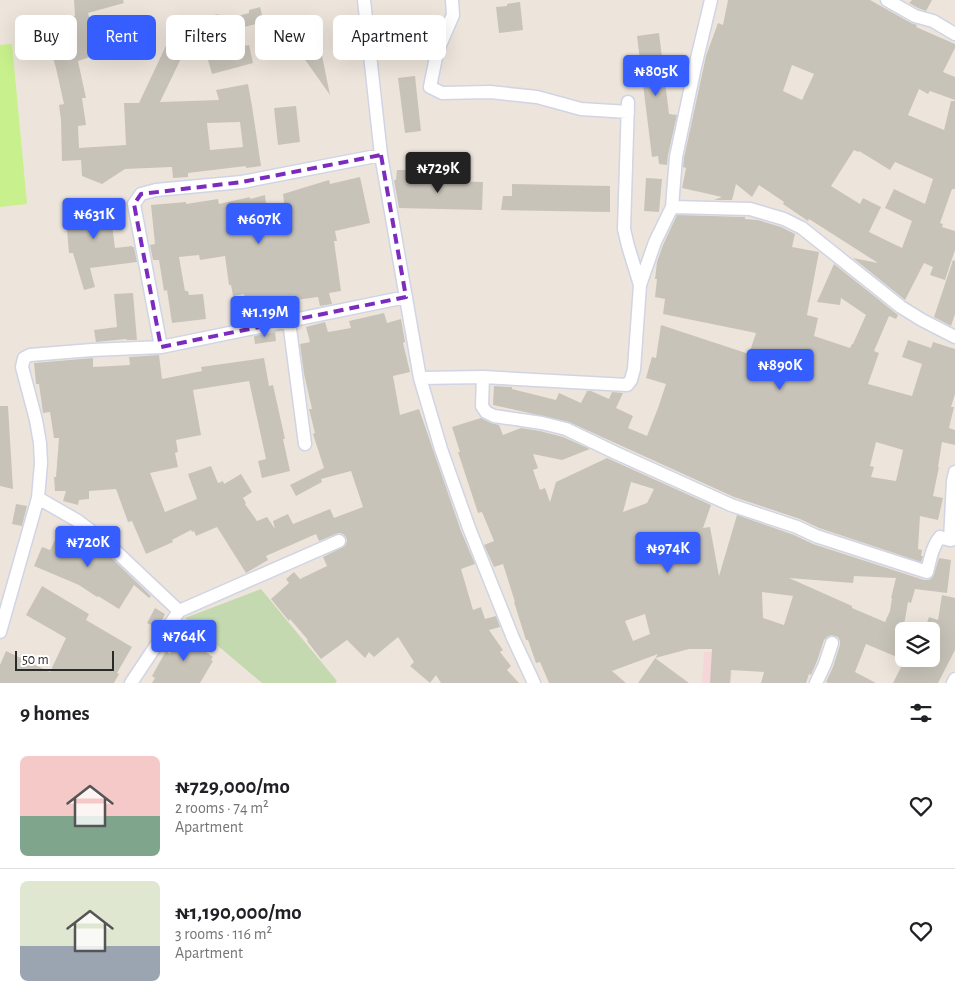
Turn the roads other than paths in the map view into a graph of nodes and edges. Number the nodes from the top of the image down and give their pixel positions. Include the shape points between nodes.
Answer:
1 (364, 0) edge
2 (452, 0) edge
3 (711, 0) edge
4 (887, 0) edge
5 (955, 34) edge
6 (381, 155) junction
7 (672, 207) junction
8 (640, 285) junction
9 (406, 296) junction
10 (289, 321) junction
11 (955, 337) edge
12 (161, 347) junction
13 (483, 377) junction
14 (420, 378) junction
15 (305, 444) dead end
16 (955, 472) edge
17 (38, 498) junction
18 (953, 540) edge
19 (339, 541) dead end
20 (179, 611) junction
21 (0, 632) edge
22 (832, 643) dead end
23 (955, 679) edge
24 (131, 683) edge
25 (534, 683) edge
26 (816, 683) edge
27 (953, 683) edge

1 - 6 street
2 - 8 street via 453,16 437,52 430,86 442,93 499,93 538,98 581,109 628,107 624,229
3 - 7 street via 676,156
4 - 5 street
6 - 9 street
6 - 12 street via 242,182 141,194 134,204
7 - 8 street
7 - 11 street via 750,209 784,219 802,228 901,307
8 - 13 street via 634,369 627,385
9 - 10 street
9 - 14 street
10 - 12 street
10 - 15 street
12 - 17 street via 92,350 24,358 22,367 40,443
13 - 14 street
13 - 18 street via 482,406 494,416 566,428 731,505 816,536 927,572 930,556 940,537
14 - 25 street via 469,528
16 - 18 street
17 - 20 street via 106,542
17 - 21 street
19 - 20 street
20 - 24 street
22 - 26 street
23 - 27 street

